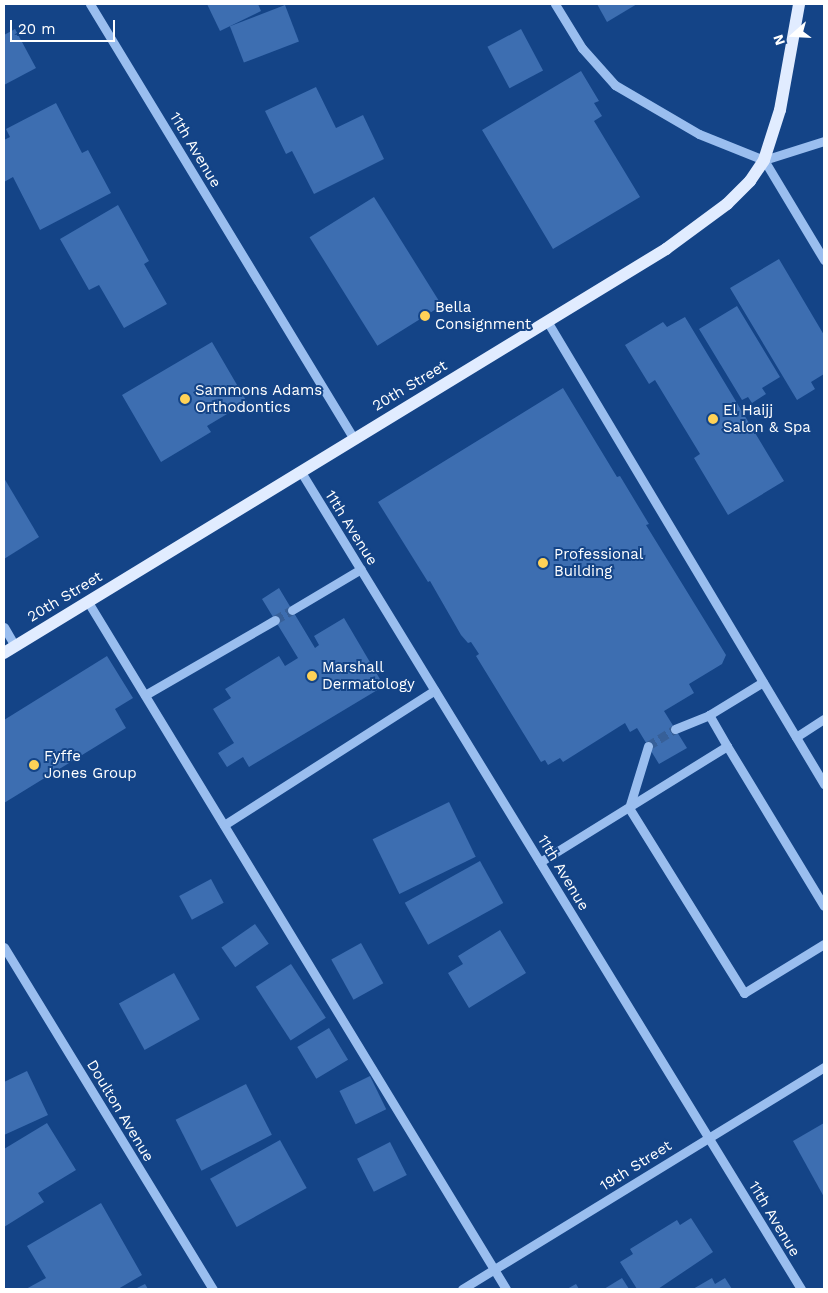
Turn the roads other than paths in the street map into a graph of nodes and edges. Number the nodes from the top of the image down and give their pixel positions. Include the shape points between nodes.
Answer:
1 (90, 4) edge
2 (555, 4) edge
3 (799, 4) edge
4 (824, 141) edge
5 (764, 160) junction
6 (824, 260) edge
7 (547, 321) junction
8 (354, 439) junction
9 (301, 472) junction
10 (360, 569) junction
11 (88, 602) junction
12 (292, 610) tunnel mouth
13 (275, 620) tunnel mouth
14 (4, 627) edge
15 (15, 646) junction
16 (4, 653) edge
17 (763, 682) junction
18 (435, 690) junction
19 (145, 696) junction
20 (709, 715) junction
21 (824, 719) edge
22 (676, 729) tunnel mouth
23 (796, 737) junction
24 (648, 746) tunnel mouth
25 (727, 746) junction
26 (824, 784) edge
27 (629, 808) junction
28 (224, 825) junction
29 (540, 862) junction
30 (824, 906) edge
31 (824, 944) edge
32 (4, 947) edge
33 (824, 1067) edge
34 (708, 1137) junction
35 (494, 1270) junction
36 (213, 1289) edge
37 (462, 1289) edge
38 (506, 1289) edge
39 (801, 1289) edge

1 - 8 street, 11th Avenue
2 - 5 street via 587,54 614,85 699,134
3 - 5 main road, 20th Street via 780,110
4 - 5 street
5 - 6 street
5 - 7 main road, 20th Street via 740,192 713,216 666,249
7 - 8 main road, 20th Street
7 - 17 street
8 - 9 main road, 20th Street
9 - 10 street, 11th Avenue
9 - 11 main road, 20th Street
10 - 12 street
10 - 18 street, 11th Avenue
11 - 15 main road, 20th Street
11 - 19 street
13 - 19 street
14 - 15 street
15 - 16 main road, 20th Street
17 - 20 street
17 - 23 street
18 - 28 street
18 - 29 street, 11th Avenue
19 - 28 street
20 - 22 street
20 - 25 street
21 - 23 street
23 - 26 street
24 - 27 street
25 - 27 street
25 - 30 street
27 - 29 street
27 - 31 street via 744,993
28 - 35 street
29 - 34 street, 11th Avenue
32 - 36 street, Doulton Avenue
33 - 34 street, 19th Street
34 - 35 street, 19th Street
34 - 39 street, 11th Avenue
35 - 37 street, 19th Street
35 - 38 street

